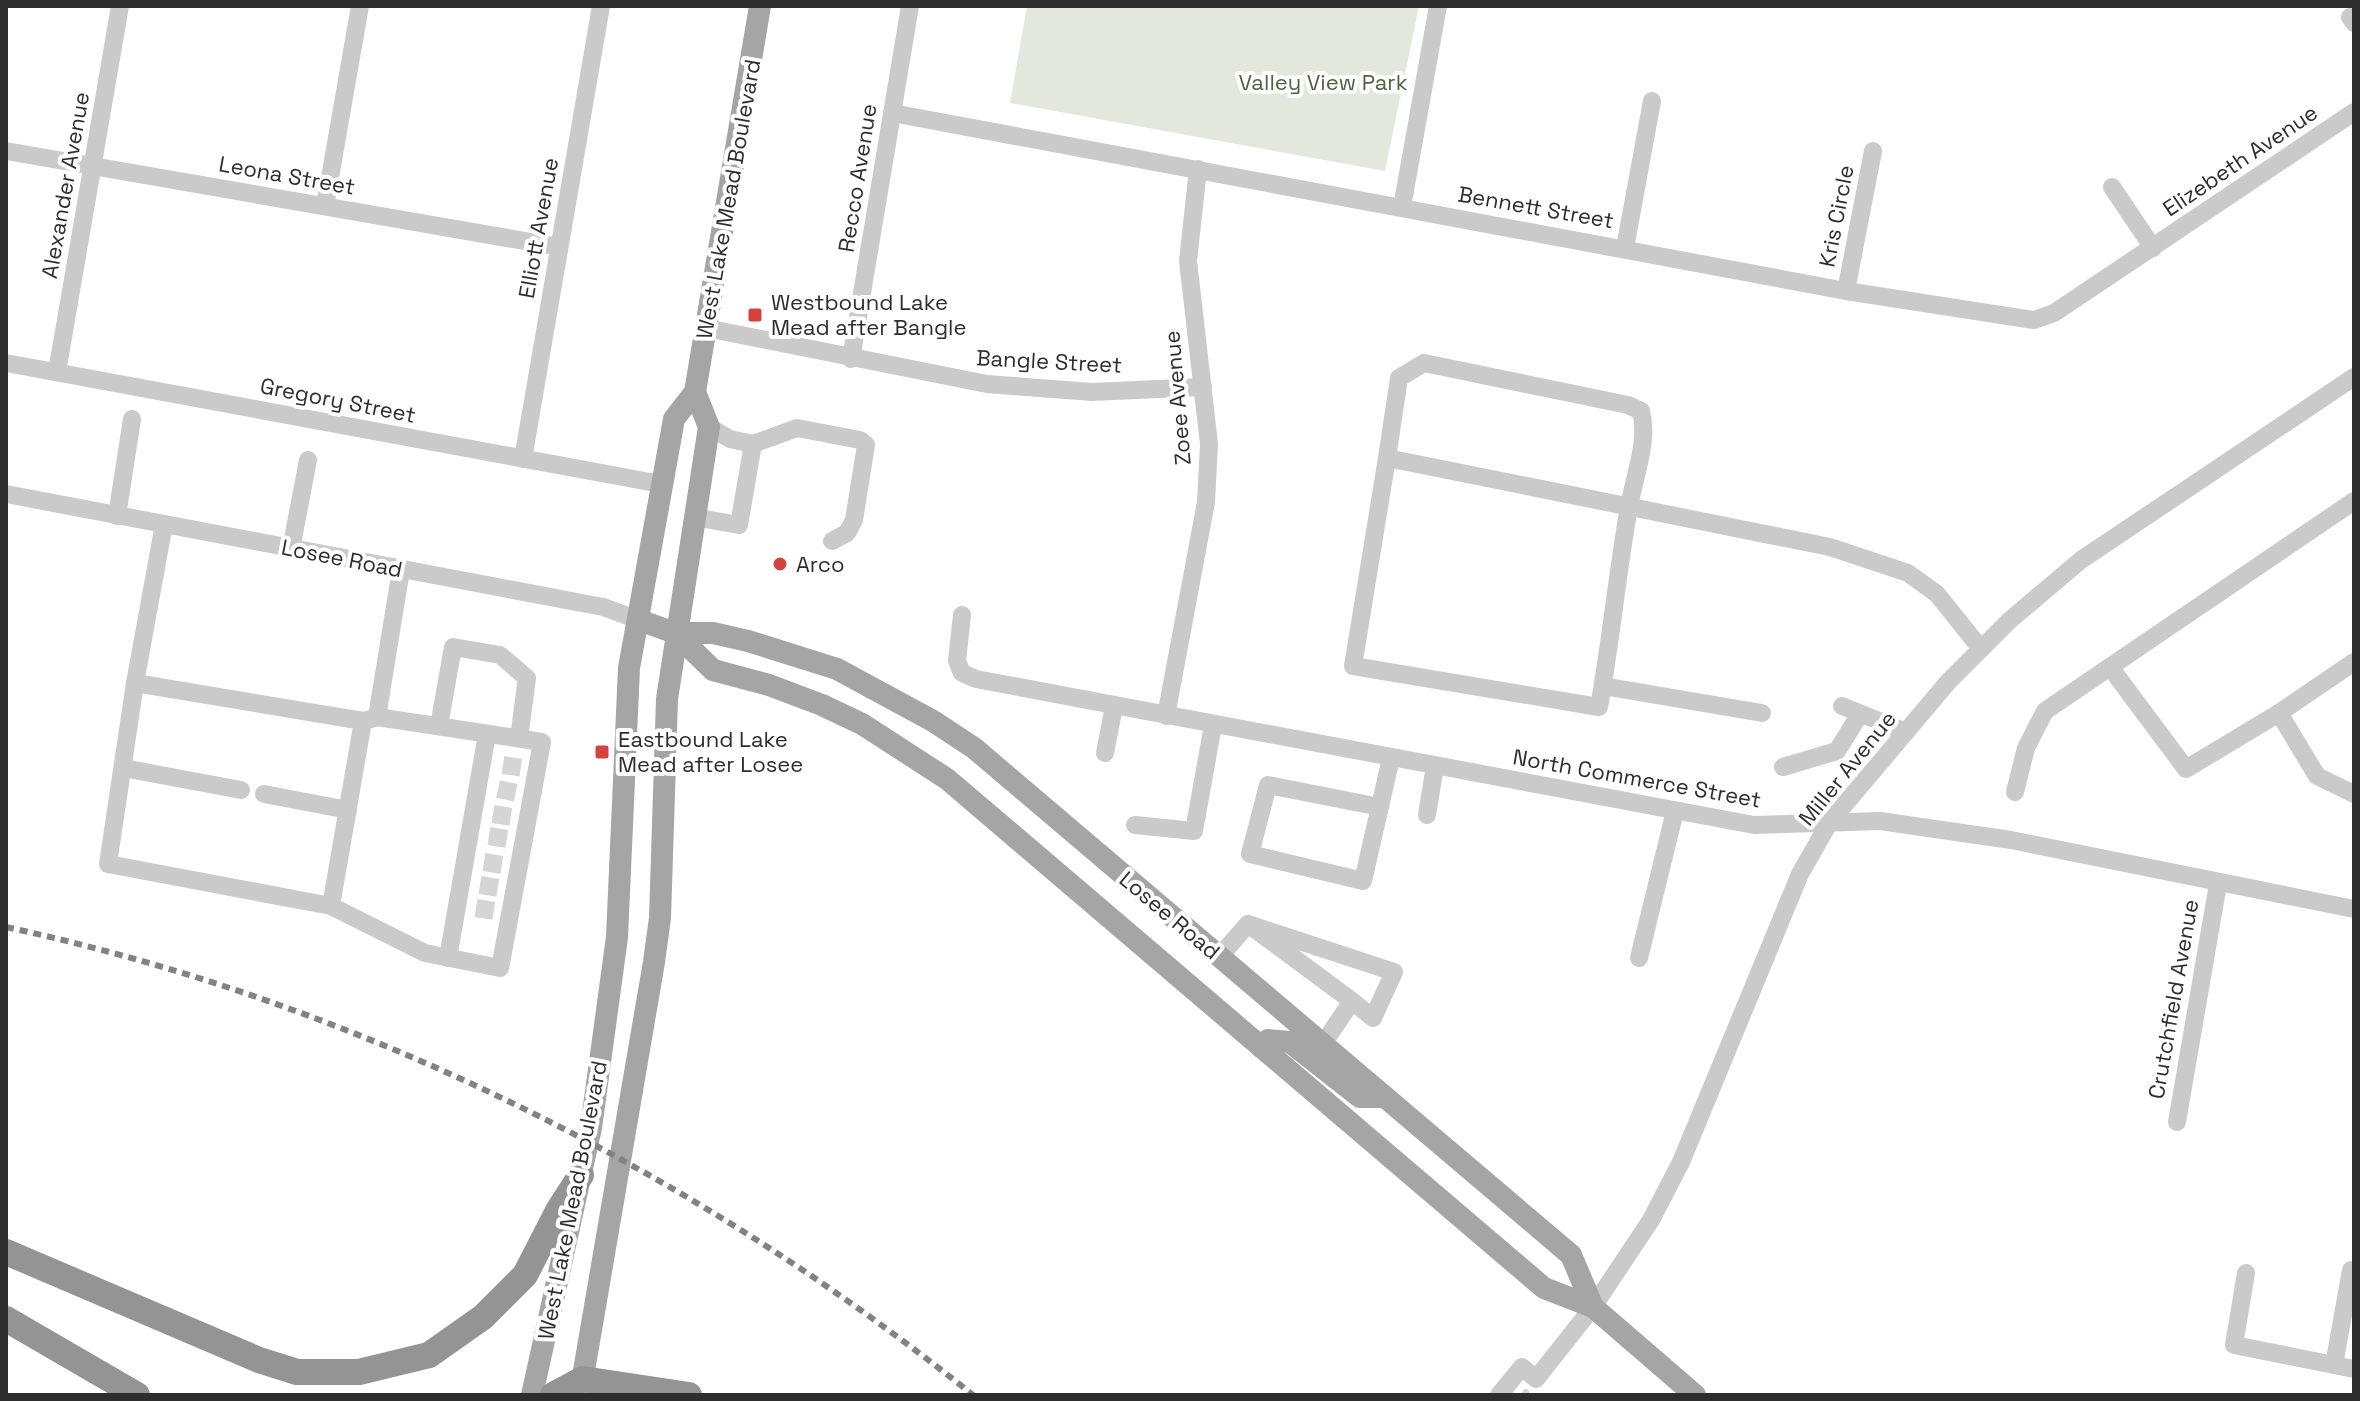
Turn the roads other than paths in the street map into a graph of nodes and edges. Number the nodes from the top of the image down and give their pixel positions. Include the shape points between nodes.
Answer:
1 (120, 6) edge
2 (360, 6) edge
3 (601, 6) edge
4 (760, 6) edge
5 (910, 6) edge
6 (1438, 6) edge
7 (1652, 101) dead end
8 (2354, 112) edge
9 (892, 113) junction
10 (6, 151) edge
11 (1873, 151) dead end
12 (92, 166) junction
13 (1198, 169) junction
14 (2112, 187) dead end
15 (325, 206) junction
16 (1402, 207) junction
17 (559, 247) junction
18 (1625, 248) junction
19 (2153, 248) junction
20 (1846, 291) junction
21 (706, 328) junction
22 (851, 359) junction
23 (6, 363) edge
24 (57, 372) junction
25 (2354, 377) edge
26 (1203, 387) junction
27 (695, 392) junction
28 (132, 419) dead end
29 (709, 427) junction
30 (753, 444) junction
31 (1387, 458) junction
32 (523, 459) junction
33 (308, 460) dead end
34 (661, 484) junction
35 (6, 494) edge
36 (2354, 501) edge
37 (1628, 509) junction
38 (117, 516) junction
39 (694, 517) junction
40 (164, 524) junction
41 (832, 541) dead end
42 (291, 549) junction
43 (401, 570) junction
44 (962, 615) dead end
45 (639, 620) junction
46 (675, 633) junction
47 (1981, 649) junction
48 (2354, 662) edge
49 (2110, 667) junction
50 (135, 683) junction
51 (1603, 686) junction
52 (1114, 706) junction
53 (1842, 706) dead end
54 (1762, 713) dead end
55 (2279, 713) junction
56 (1860, 714) junction
57 (1166, 716) junction
58 (370, 719) junction
59 (1213, 725) junction
60 (439, 726) junction
61 (1906, 732) junction
62 (487, 734) junction
63 (519, 738) junction
64 (1105, 753) dead end
65 (1391, 758) junction
66 (483, 761) junction
67 (503, 765) tunnel mouth
68 (1435, 766) junction
69 (1783, 767) dead end
70 (123, 768) junction
71 (478, 785) junction
72 (498, 789) tunnel mouth
73 (241, 790) dead end
74 (2015, 792) dead end
75 (264, 794) dead end
76 (2354, 794) edge
77 (1380, 807) junction
78 (348, 810) junction
79 (474, 810) junction
80 (1675, 811) junction
81 (493, 814) tunnel mouth
82 (1427, 815) dead end
83 (1829, 823) junction
84 (1135, 825) dead end
85 (470, 832) junction
86 (489, 836) tunnel mouth
87 (493, 863) junction
88 (2218, 884) junction
89 (331, 906) junction
90 (2354, 909) edge
91 (1248, 924) junction
92 (1220, 956) junction
93 (448, 958) junction
94 (1639, 958) dead end
95 (1352, 1001) junction
96 (1323, 1044) junction
97 (1261, 1047) junction
98 (1385, 1097) junction
99 (2177, 1122) dead end
100 (581, 1175) junction
101 (6, 1252) edge
102 (2351, 1270) dead end
103 (2246, 1273) dead end
104 (1593, 1307) junction
105 (6, 1319) edge
106 (2334, 1365) junction
107 (2354, 1369) edge
108 (582, 1387) edge
109 (137, 1395) edge
110 (532, 1395) edge
111 (553, 1395) edge
112 (689, 1395) edge
113 (1499, 1395) edge
114 (1695, 1395) edge

1 - 12 street, Alexander Avenue
2 - 15 street
3 - 17 street, Elliott Avenue
4 - 21 main road, West Lake Mead Boulevard
5 - 9 street, Recco Avenue
6 - 16 street
7 - 18 street
8 - 19 street, Elizebeth Avenue
9 - 13 street, Bennett Street
9 - 22 street, Recco Avenue
10 - 12 street, Leona Street
11 - 20 street, Kris Circle
12 - 15 street, Leona Street
12 - 24 street, Alexander Avenue
13 - 16 street, Bennett Street
13 - 26 street, Zoee Avenue via 1188,261
14 - 19 street
15 - 17 street, Leona Street
16 - 18 street, Bennett Street
17 - 32 street, Elliott Avenue
18 - 20 street, Bennett Street
19 - 20 street, Bennett Street via 2054,313 2034,320
21 - 22 street, Bangle Street
21 - 27 main road, West Lake Mead Boulevard
22 - 26 street, Bangle Street via 987,384 1092,392
23 - 24 street, Gregory Street
24 - 32 street, Gregory Street
25 - 47 street, Miller Avenue via 2081,560
26 - 57 street, Zoee Avenue via 1209,444 1206,502
27 - 29 main road
27 - 34 main road, West Lake Mead Boulevard via 674,419
28 - 38 street
29 - 30 street
29 - 39 main road, West Lake Mead Boulevard
30 - 39 street via 739,525
30 - 41 street via 797,428 866,445 854,520 847,533
31 - 37 street
31 - 37 street via 1399,378 1424,363 1628,405 1641,411 1645,426
31 - 51 street via 1353,666 1599,707
32 - 34 street, Gregory Street
33 - 42 street
34 - 45 main road, West Lake Mead Boulevard
35 - 38 street, Losee Road
36 - 49 street
37 - 47 street via 1830,547 1908,573 1937,594
37 - 51 street
38 - 40 street, Losee Road
39 - 46 main road, West Lake Mead Boulevard
40 - 42 street, Losee Road
40 - 50 street
42 - 43 street, Losee Road
43 - 45 street, Losee Road via 603,607
43 - 58 street
44 - 52 street, North Commerce Street via 957,661 962,673
45 - 46 main road, Losee Road
45 - 100 main road, West Lake Mead Boulevard via 624,740 617,937
46 - 92 main road, Losee Road via 713,633 837,669 933,721 974,748
46 - 97 main road, Losee Road via 713,670 822,705 862,724 947,779
46 - 108 main road, West Lake Mead Boulevard via 667,699 658,932
47 - 61 street, Miller Avenue
48 - 55 street
49 - 55 street via 2186,769
49 - 74 street via 2045,711 2026,748
50 - 58 street
50 - 70 street
51 - 54 street
52 - 57 street, North Commerce Street
52 - 64 street
53 - 56 street
55 - 76 street via 2317,776
56 - 61 street
56 - 69 street via 1837,751
57 - 59 street, North Commerce Street
58 - 60 street
58 - 78 street
59 - 65 street, North Commerce Street
59 - 84 street via 1194,831
60 - 62 street
60 - 63 street via 453,647 500,655 527,678
61 - 83 street, Miller Avenue
62 - 63 street
62 - 66 street
63 - 87 street via 542,742 529,770 516,841
65 - 68 street, North Commerce Street
65 - 77 street
66 - 67 street
66 - 71 street
68 - 80 street, North Commerce Street
68 - 82 street
70 - 73 street
70 - 89 street via 108,864
71 - 72 street
71 - 79 street
75 - 78 street
77 - 77 street via 1363,881 1250,854 1268,785
78 - 89 street
79 - 81 street
79 - 85 street
80 - 83 street, North Commerce Street via 1754,825
80 - 94 street
83 - 88 street, North Commerce Street via 1880,821 2011,840
83 - 104 street, Miller Avenue via 1800,874 1681,1162 1651,1220
85 - 86 street
85 - 87 street
87 - 93 street via 470,883
87 - 93 street via 506,889 500,968
88 - 90 street, North Commerce Street
88 - 99 street, Crutchfield Avenue
89 - 93 street via 425,953
91 - 92 street
91 - 95 street
91 - 95 street via 1394,972 1373,1018
92 - 96 main road, Losee Road
95 - 96 street
96 - 98 main road, Losee Road
97 - 98 main road via 1268,1040 1290,1042 1360,1097
97 - 104 main road, Losee Road via 1544,1288
98 - 104 main road, Losee Road via 1571,1255
100 - 101 highway via 525,1275 483,1317 429,1355 359,1372 297,1372 259,1360
100 - 110 main road, West Lake Mead Boulevard
102 - 106 street
103 - 106 street via 2234,1345
104 - 113 street, Miller Avenue via 1536,1379 1522,1367
104 - 114 main road, Losee Road
105 - 109 highway
106 - 107 street
108 - 111 highway
108 - 112 highway

